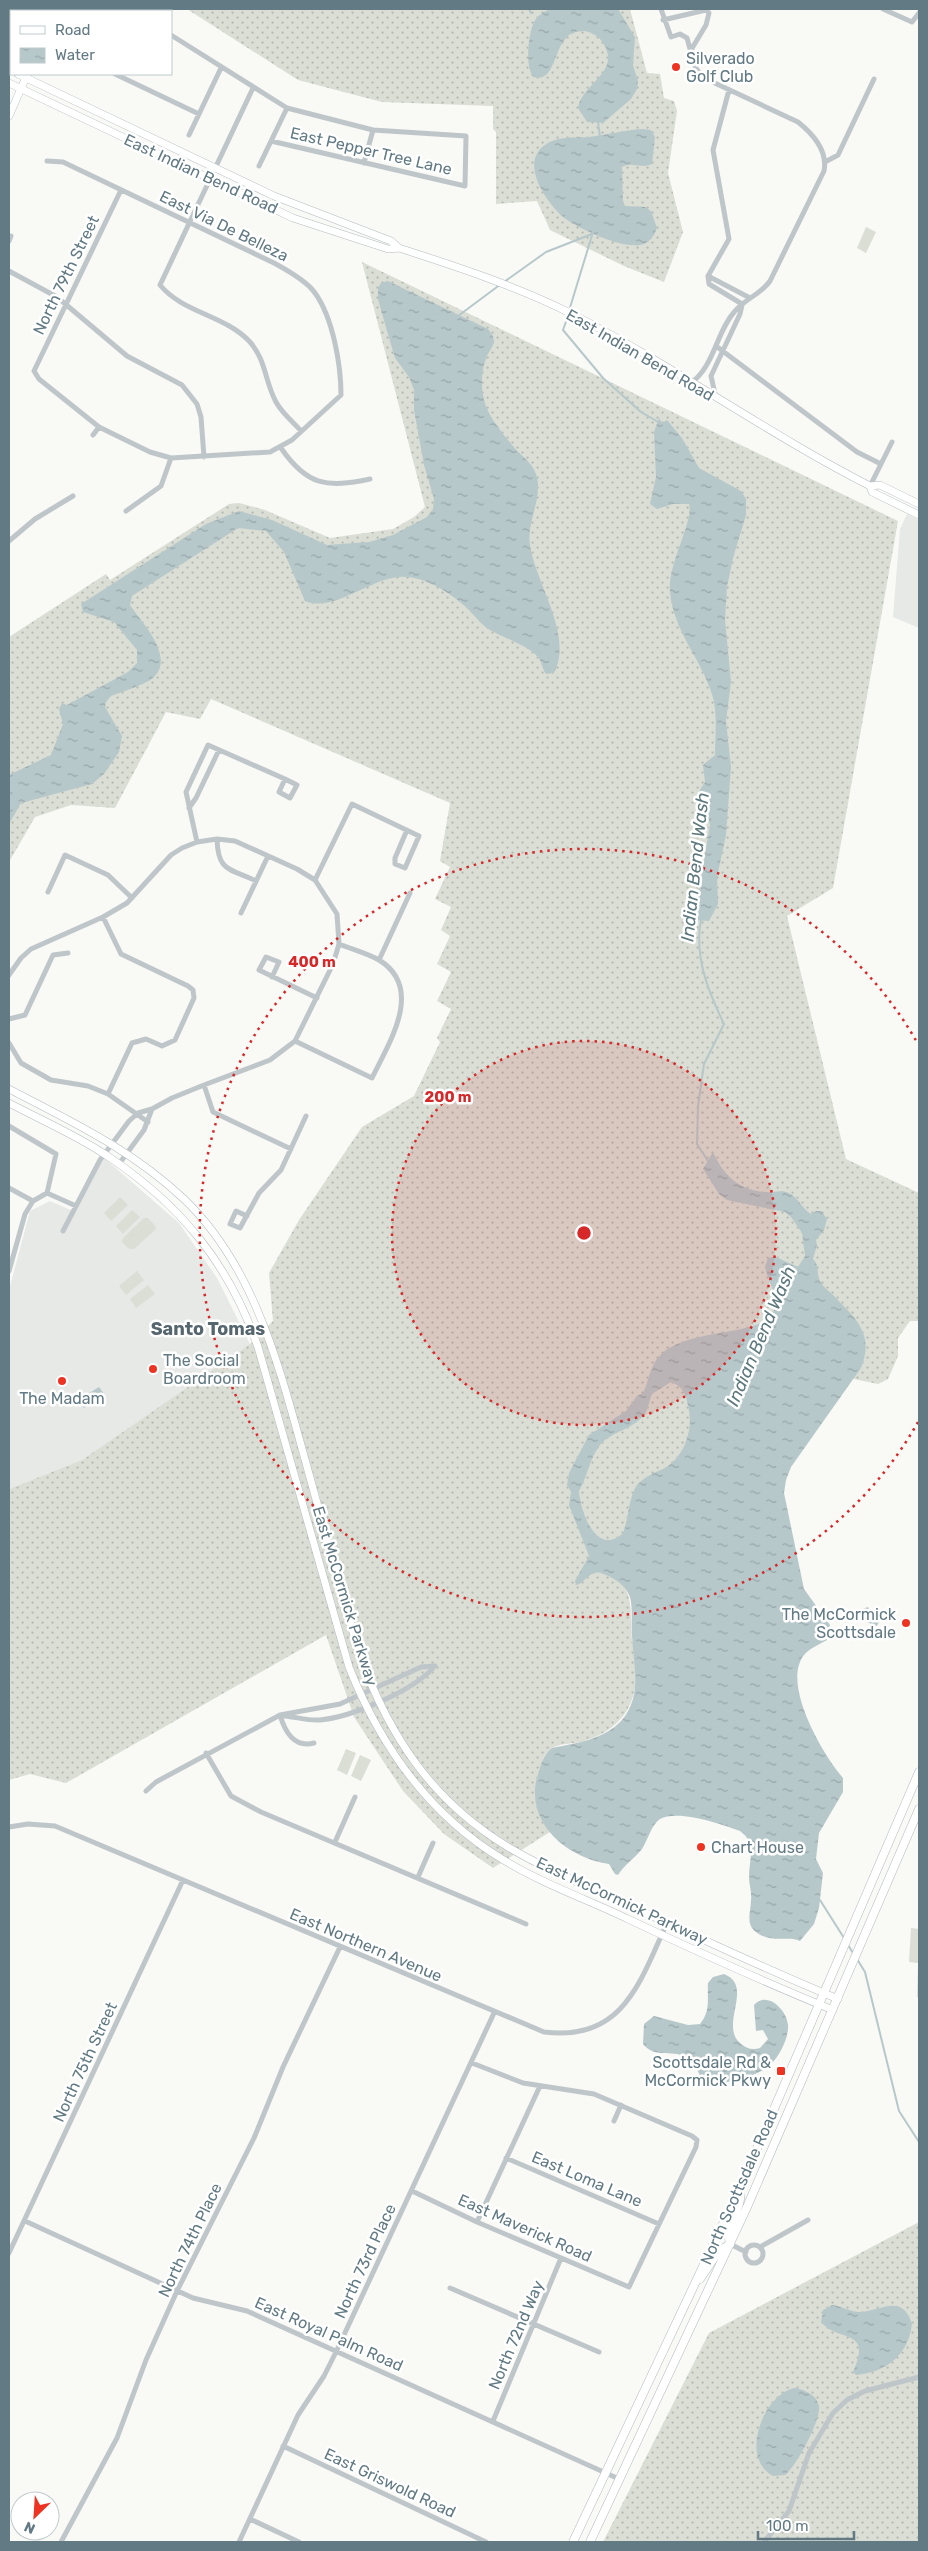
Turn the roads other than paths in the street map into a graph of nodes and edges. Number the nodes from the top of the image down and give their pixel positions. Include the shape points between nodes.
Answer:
1 (661, 9) edge
2 (883, 9) edge
3 (919, 13) edge
4 (663, 20) junction
5 (172, 36) edge
6 (691, 50) junction
7 (221, 68) junction
8 (118, 75) edge
9 (27, 76) edge
10 (874, 79) dead end
11 (9, 83) edge
12 (21, 88) junction
13 (254, 88) junction
14 (729, 90) junction
15 (287, 108) junction
16 (199, 114) junction
17 (9, 116) edge
18 (373, 130) junction
19 (189, 135) dead end
20 (271, 141) junction
21 (47, 161) dead end
22 (825, 162) junction
23 (364, 163) junction
24 (259, 166) dead end
25 (215, 168) junction
26 (210, 179) junction
27 (121, 190) junction
28 (190, 222) junction
29 (399, 248) junction
30 (9, 271) edge
31 (708, 276) junction
32 (730, 286) junction
33 (725, 295) junction
34 (750, 298) junction
35 (65, 303) junction
36 (742, 304) junction
37 (716, 346) junction
38 (722, 350) junction
39 (691, 382) junction
40 (340, 395) junction
41 (347, 398) dead end
42 (716, 398) junction
43 (98, 427) junction
44 (301, 431) junction
45 (93, 435) dead end
46 (892, 442) dead end
47 (281, 448) junction
48 (204, 457) junction
49 (170, 458) junction
50 (881, 464) junction
51 (370, 479) dead end
52 (870, 486) junction
53 (73, 496) dead end
54 (919, 504) edge
55 (126, 510) dead end
56 (919, 515) edge
57 (9, 541) edge
58 (219, 750) junction
59 (285, 779) dead end
60 (189, 808) junction
61 (408, 830) junction
62 (217, 839) junction
63 (197, 842) junction
64 (268, 856) junction
65 (315, 880) junction
66 (256, 882) junction
67 (48, 892) dead end
68 (410, 893) dead end
69 (132, 898) junction
70 (241, 914) dead end
71 (103, 917) junction
72 (339, 944) junction
73 (68, 953) dead end
74 (379, 960) junction
75 (10, 971) edge
76 (272, 977) dead end
77 (317, 998) junction
78 (9, 1019) edge
79 (295, 1041) junction
80 (9, 1044) edge
81 (204, 1085) junction
82 (9, 1089) edge
83 (108, 1094) junction
84 (9, 1104) edge
85 (152, 1109) junction
86 (138, 1113) junction
87 (306, 1116) dead end
88 (148, 1122) junction
89 (9, 1126) edge
90 (113, 1143) junction
91 (291, 1149) junction
92 (127, 1153) junction
93 (105, 1154) junction
94 (119, 1164) junction
95 (9, 1188) edge
96 (47, 1194) junction
97 (33, 1202) junction
98 (76, 1206) junction
99 (247, 1216) dead end
100 (64, 1230) dead end
101 (12, 1248) edge
102 (9, 1271) edge
103 (252, 1296) junction
104 (241, 1302) junction
105 (373, 1691) junction
106 (360, 1696) junction
107 (378, 1702) junction
108 (365, 1707) junction
109 (280, 1715) junction
110 (314, 1743) dead end
111 (206, 1753) junction
112 (919, 1772) edge
113 (146, 1791) dead end
114 (354, 1798) dead end
115 (919, 1809) edge
116 (467, 1818) junction
117 (9, 1827) edge
118 (458, 1827) junction
119 (335, 1842) junction
120 (433, 1843) dead end
121 (418, 1877) junction
122 (183, 1880) junction
123 (667, 1923) junction
124 (526, 1924) dead end
125 (661, 1935) junction
126 (340, 1947) junction
127 (824, 1994) junction
128 (838, 1998) junction
129 (819, 2004) junction
130 (833, 2010) junction
131 (494, 2013) junction
132 (472, 2062) junction
133 (540, 2086) junction
134 (620, 2105) junction
135 (614, 2121) dead end
136 (506, 2158) junction
137 (740, 2188) junction
138 (412, 2191) junction
139 (808, 2220) dead end
140 (24, 2221) junction
141 (477, 2222) junction
142 (659, 2224) junction
143 (730, 2244) junction
144 (760, 2247) junction
145 (746, 2252) junction
146 (9, 2253) edge
147 (561, 2258) junction
148 (450, 2288) dead end
149 (692, 2288) junction
150 (177, 2291) junction
151 (534, 2324) junction
152 (336, 2352) junction
153 (600, 2352) dead end
154 (917, 2378) edge
155 (493, 2421) junction
156 (283, 2446) junction
157 (606, 2473) junction
158 (619, 2479) junction
159 (250, 2519) junction
160 (61, 2542) edge
161 (239, 2542) edge
162 (300, 2542) edge
163 (486, 2542) edge
164 (573, 2542) edge
165 (590, 2542) edge
166 (764, 2542) edge

1 - 4 street
2 - 3 street via 912,22
4 - 6 street via 671,37 680,34 687,38
4 - 6 street via 706,10 709,13 706,25
5 - 7 street
6 - 14 street via 695,67 704,78
7 - 13 street
7 - 16 street
8 - 16 street
9 - 12 main road
9 - 25 main road, East Indian Bend Road
10 - 22 street via 838,155
11 - 12 main road, East Indian Bend Road
12 - 17 main road
12 - 26 main road, East Indian Bend Road
13 - 15 street
13 - 25 street
14 - 22 street via 798,122 810,131
14 - 31 street via 714,150 729,239
15 - 18 street
15 - 20 street
16 - 19 street
18 - 23 street
18 - 23 street, East Pepper Tree Lane via 466,136 465,186
20 - 23 street, East Pepper Tree Lane
20 - 24 street
21 - 27 street, East Via De Belleza via 63,162
22 - 34 street via 824,171 770,281
25 - 26 street
25 - 29 main road, East Indian Bend Road via 274,196 391,241
26 - 28 street
26 - 29 main road, East Indian Bend Road via 324,230 388,249
27 - 28 street, East Via De Belleza
27 - 35 street, North 79th Street
28 - 40 street, East Via De Belleza via 286,269 315,292 331,327 341,369
28 - 44 street via 160,285 169,296 227,324 251,343 260,356 276,402
29 - 39 main road, East Indian Bend Road via 490,279 567,312
30 - 35 street
31 - 32 street
31 - 33 street via 709,284
32 - 33 street
32 - 34 street
33 - 36 street
34 - 36 street
35 - 43 street, North 79th Street via 34,370 39,379
35 - 48 street via 119,350 172,378 190,393 201,417
36 - 37 street via 734,311
36 - 38 street
37 - 38 street
37 - 39 street via 704,372
38 - 42 street via 711,376
38 - 50 street via 857,452
39 - 42 main road, East Indian Bend Road
40 - 41 street
40 - 44 street
42 - 52 main road, East Indian Bend Road via 806,453
43 - 45 street
43 - 49 street
44 - 47 street
46 - 50 street
47 - 48 street via 260,454
47 - 51 street via 294,466 327,484 342,485
48 - 49 street
49 - 55 street via 161,486
50 - 52 street
52 - 54 main road, East Indian Bend Road via 880,485
52 - 56 main road, East Indian Bend Road via 872,492
53 - 57 street via 35,519
58 - 59 street
58 - 60 street
58 - 60 street via 208,745 186,792
60 - 63 street
61 - 61 street via 395,858 395,864 404,868 419,836
61 - 65 street via 352,804
62 - 63 street
62 - 64 street via 235,841
62 - 66 street via 218,858 223,865
63 - 69 street via 171,855
64 - 65 street
64 - 66 street
65 - 72 street via 337,914
66 - 70 street
67 - 69 street via 65,855 108,875
68 - 74 street
69 - 71 street
71 - 75 street via 31,949
71 - 83 street via 121,954 188,986 193,990 194,998 175,1040 162,1046 146,1039 132,1043
72 - 74 street
72 - 77 street
73 - 78 street via 53,955 24,1015
74 - 79 street via 397,978 402,999 400,1020 372,1078
76 - 77 street
77 - 79 street
79 - 81 street via 270,1060
80 - 83 street via 21,1063 51,1080 88,1086
81 - 85 street
81 - 91 street via 213,1112
82 - 90 main road, East McCormick Parkway
83 - 86 street
84 - 93 main road, East McCormick Parkway
85 - 86 street
85 - 88 street
86 - 88 street
86 - 90 street
87 - 91 street
88 - 92 street
89 - 96 street via 56,1154
90 - 92 main road, East McCormick Parkway
90 - 93 street
91 - 99 street via 281,1170 259,1193
92 - 94 street
92 - 103 main road, East McCormick Parkway via 184,1199 210,1228 233,1258
93 - 94 main road, East McCormick Parkway
93 - 98 street
94 - 104 main road, East McCormick Parkway via 175,1210 199,1237
95 - 97 street
96 - 97 street
96 - 98 street
97 - 101 street
98 - 100 street
101 - 102 street
103 - 104 main road
103 - 105 main road, East McCormick Parkway via 282,1380 360,1656
104 - 106 main road, East McCormick Parkway via 258,1347
105 - 106 street
105 - 107 main road, East McCormick Parkway
105 - 107 street via 421,1667 436,1666 426,1678
106 - 108 main road, East McCormick Parkway
106 - 109 street via 340,1704
107 - 108 street
107 - 116 main road, East McCormick Parkway via 399,1742 435,1787
108 - 109 street via 318,1720
108 - 118 main road, East McCormick Parkway via 389,1750 409,1777
109 - 110 street via 285,1731 294,1740 305,1745
109 - 111 street
111 - 113 street
111 - 119 street via 231,1796
112 - 127 main road, North Scottsdale Road
114 - 119 street
115 - 128 main road, North Scottsdale Road
116 - 118 main road
116 - 123 main road, East McCormick Parkway via 508,1847
117 - 122 street, East Northern Avenue via 28,1824 56,1826
118 - 125 main road, East McCormick Parkway via 503,1859
119 - 121 street
120 - 121 street
121 - 124 street
122 - 126 street, East Northern Avenue
122 - 140 street, North 75th Street
123 - 125 street, East Northern Avenue
123 - 127 main road, East McCormick Parkway
125 - 129 main road, East McCormick Parkway
125 - 131 street, East Northern Avenue via 628,2002 600,2024 577,2032 553,2033
126 - 131 street, East Northern Avenue
126 - 150 street, North 74th Place via 254,2138
127 - 128 main road, East McCormick Parkway
127 - 129 main road, North Scottsdale Road
128 - 130 main road, North Scottsdale Road
129 - 130 main road, East McCormick Parkway
129 - 137 main road, North Scottsdale Road
130 - 143 main road, North Scottsdale Road
131 - 132 street, North 73rd Place
132 - 133 street via 509,2078
132 - 138 street, North 73rd Place
133 - 134 street via 586,2092
133 - 136 street
134 - 135 street
134 - 142 street via 697,2140
136 - 141 street
136 - 142 street, East Loma Lane
137 - 143 main road via 742,2199 728,2232
137 - 149 main road, North Scottsdale Road
138 - 141 street, East Maverick Road
138 - 152 street, North 73rd Place
139 - 144 street
140 - 146 street, North 75th Street
140 - 150 street, East Royal Palm Road
141 - 147 street, East Maverick Road
142 - 147 street, East Maverick Road via 629,2287
143 - 145 street
143 - 149 main road via 718,2252 711,2266
143 - 158 main road, North Scottsdale Road
144 - 145 street via 751,2246
144 - 145 street via 763,2255 756,2263 748,2260
147 - 151 street, North 72nd Way
148 - 151 street
149 - 157 main road, North Scottsdale Road
150 - 152 street, East Royal Palm Road via 247,2311
150 - 160 street, North 74th Place via 146,2360 117,2438
151 - 153 street
151 - 155 street, North 72nd Way
152 - 155 street, East Royal Palm Road
152 - 156 street, North 73rd Place
154 - 166 street via 865,2391 847,2400 833,2413 809,2453 789,2511
155 - 157 street, East Royal Palm Road
156 - 159 street, North 73rd Place
156 - 163 street, East Griswold Road
157 - 158 street, East Royal Palm Road
157 - 164 main road, North Scottsdale Road
158 - 165 main road, North Scottsdale Road
159 - 161 street, North 73rd Place
159 - 162 street

